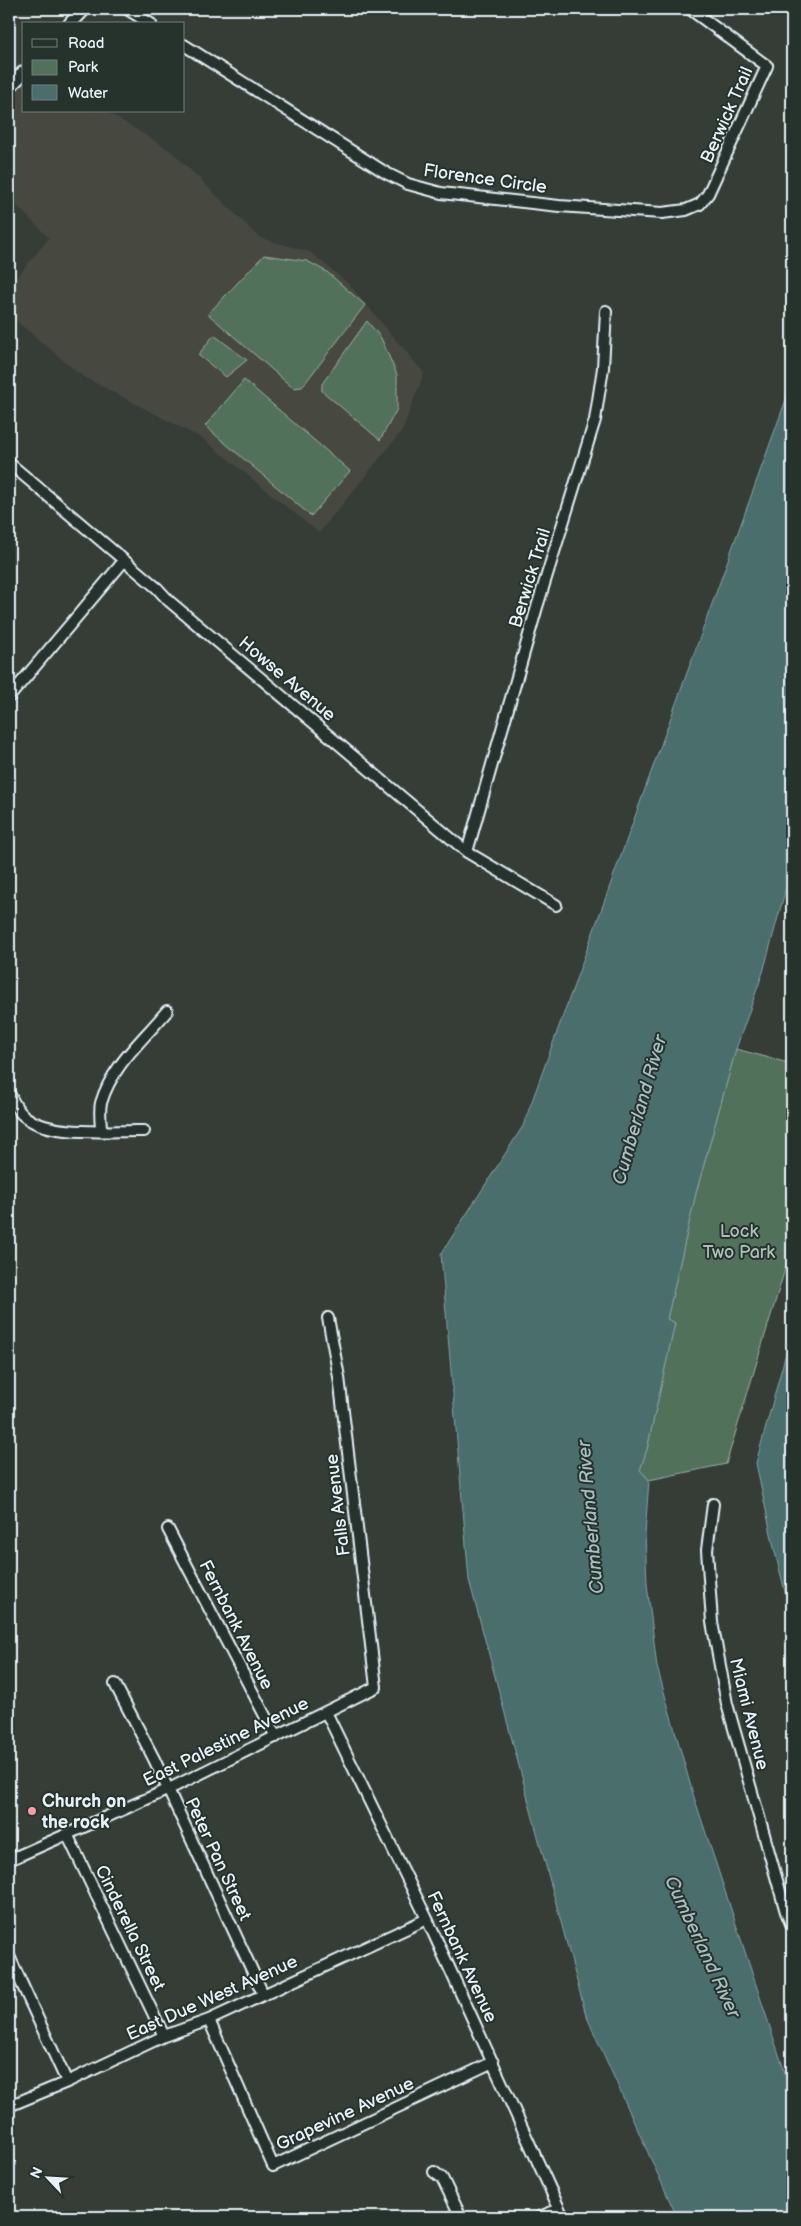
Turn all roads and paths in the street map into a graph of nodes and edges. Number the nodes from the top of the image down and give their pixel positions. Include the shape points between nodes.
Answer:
1 (84, 9) edge
2 (127, 9) edge
3 (690, 9) edge
4 (72, 22) edge
5 (148, 22) edge
6 (185, 46) edge
7 (22, 74) edge
8 (9, 87) edge
9 (716, 178) joint
10 (606, 311) dead end
11 (9, 463) edge
12 (123, 562) junction
13 (9, 696) edge
14 (467, 852) junction
15 (556, 905) dead end
16 (167, 1011) dead end
17 (9, 1094) edge
18 (101, 1130) junction
19 (144, 1131) dead end
20 (328, 1318) dead end
21 (713, 1504) dead end
22 (168, 1529) dead end
23 (115, 1684) dead end
24 (374, 1688) joint
25 (326, 1712) junction
26 (276, 1737) junction
27 (167, 1790) junction
28 (67, 1834) junction
29 (9, 1860) edge
30 (427, 1918) junction
31 (792, 1926) edge
32 (9, 1956) edge
33 (263, 1994) junction
34 (209, 2020) junction
35 (164, 2036) junction
36 (493, 2062) junction
37 (67, 2082) junction
38 (9, 2106) edge
39 (434, 2172) dead end
40 (561, 2213) edge
41 (461, 2217) edge
42 (540, 2217) edge

1 - 4 main road
2 - 5 street
3 - 9 street, Berwick Trail via 767,66
6 - 9 street, Florence Circle via 386,173 408,184 441,193 662,213 686,210 700,204
7 - 8 main road
10 - 14 street, Berwick Trail via 596,420
11 - 12 street, Howse Avenue
12 - 13 street
12 - 14 street, Howse Avenue
14 - 15 street, Howse Avenue
16 - 18 street via 111,1077 101,1104
17 - 18 street via 26,1118 41,1125 63,1131
18 - 19 street
20 - 24 street, Falls Avenue via 339,1377
21 - 31 street, Miami Avenue via 707,1550 712,1622 727,1704
22 - 26 street, Fernbank Avenue
23 - 27 street, Peter Pan Street
24 - 25 street, East Palestine Avenue
25 - 26 street, East Palestine Avenue
25 - 30 street, Fernbank Avenue
26 - 27 street, East Palestine Avenue
27 - 28 street, East Palestine Avenue
27 - 33 street, Peter Pan Street
28 - 29 street, East Palestine Avenue
28 - 35 street, Cinderella Street
30 - 33 street, East Due West Avenue
30 - 36 street, Fernbank Avenue
32 - 37 street
33 - 34 street, East Due West Avenue
34 - 35 street, East Due West Avenue
34 - 36 street, Grapevine Avenue via 273,2166
35 - 37 street, East Due West Avenue
36 - 40 street, Fernbank Avenue
37 - 38 street, East Due West Avenue
39 - 41 street via 442,2178
40 - 42 street

